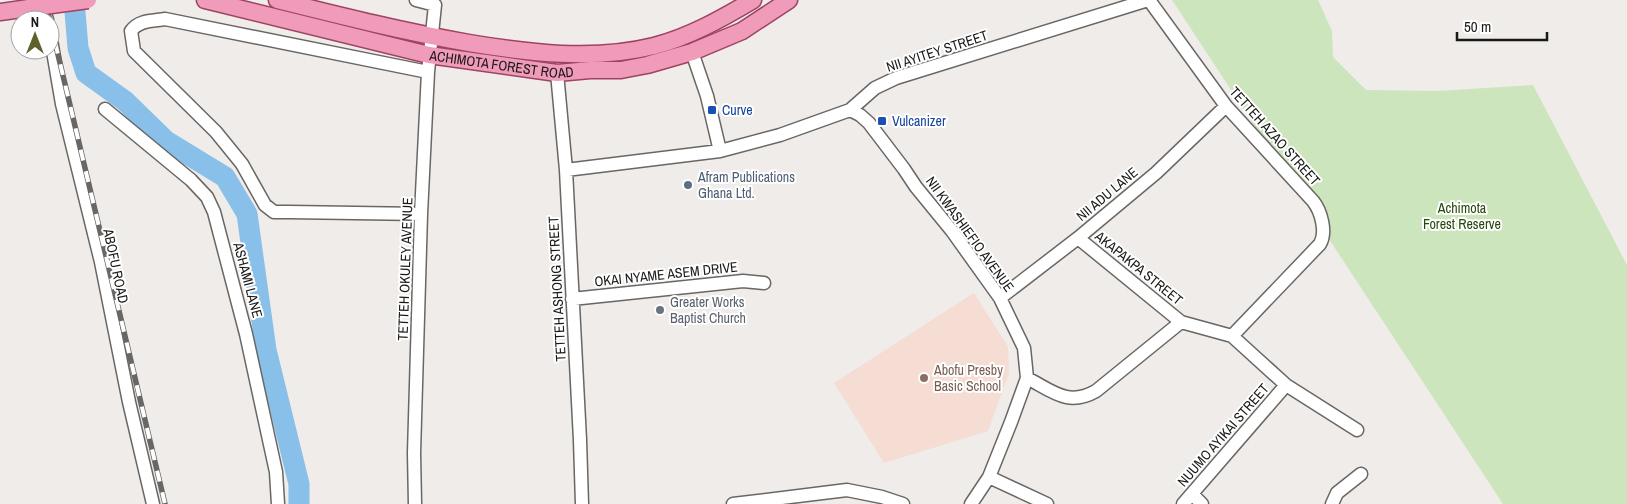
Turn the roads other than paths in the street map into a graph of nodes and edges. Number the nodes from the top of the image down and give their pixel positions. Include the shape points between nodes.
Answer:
1 (88, 0) edge
2 (205, 0) edge
3 (277, 0) edge
4 (416, 0) edge
5 (753, 0) edge
6 (788, 0) edge
7 (1149, 0) edge
8 (35, 4) edge
9 (0, 12) edge
10 (431, 36) junction
11 (692, 52) junction
12 (429, 55) junction
13 (54, 60) edge
14 (428, 72) junction
15 (557, 73) junction
16 (1226, 106) junction
17 (106, 109) dead end
18 (850, 110) junction
19 (720, 150) junction
20 (566, 170) junction
21 (421, 214) junction
22 (1078, 238) junction
23 (764, 284) dead end
24 (1000, 298) junction
25 (572, 299) junction
26 (1181, 322) junction
27 (1232, 336) junction
28 (1027, 378) junction
29 (1286, 385) junction
30 (1357, 430) dead end
31 (1361, 474) dead end
32 (988, 477) junction
33 (1192, 494) junction
34 (753, 503) edge
35 (153, 504) edge
36 (278, 504) edge
37 (415, 504) edge
38 (582, 504) edge
39 (733, 504) edge
40 (903, 504) edge
41 (971, 504) edge
42 (1047, 504) edge
43 (1183, 504) edge
44 (1202, 504) edge
45 (1332, 504) edge

1 - 8 main road, bridge
2 - 12 main road, ACHIMOTA FOREST ROAD
3 - 10 main road, ACHIMOTA FOREST ROAD
4 - 10 street, TETTEH OKULEY AVENUE via 435,5
5 - 10 main road, ACHIMOTA FOREST ROAD via 692,33 632,50 574,54 532,52
6 - 11 main road, ACHIMOTA FOREST ROAD via 742,31
7 - 16 street, TETTEH AZAO STREET
7 - 18 street, NII AYITEY STREET via 896,78 875,88
8 - 9 main road
10 - 12 street, TETTEH OKULEY AVENUE
11 - 15 main road, ACHIMOTA FOREST ROAD via 620,70
11 - 19 street
12 - 14 street, TETTEH OKULEY AVENUE
12 - 15 main road, ACHIMOTA FOREST ROAD
13 - 35 street, ABOFU ROAD via 62,104 102,262
14 - 21 street, TETTEH OKULEY AVENUE
14 - 21 street via 165,19 144,21 131,31 134,51 216,132 242,164 265,205 274,212
15 - 20 street, TETTEH ASHONG STREET
16 - 22 street, NII ADU LANE via 1156,173
16 - 27 street, TETTEH AZAO STREET via 1314,201 1323,236 1320,244
17 - 36 street, ASHAMI LANE via 191,180 214,212 248,343 276,472
18 - 19 street, NII AYITEY STREET via 780,135
18 - 24 street, NII KWASHIEFIO AVENUE via 869,124
19 - 20 street, NII AYITEY STREET
20 - 25 street, TETTEH ASHONG STREET
21 - 37 street, TETTEH OKULEY AVENUE
22 - 24 street, NII ADU LANE
22 - 26 street, AKAPAKPA STREET
23 - 25 street, OKAI NYAME ASEM DRIVE via 743,281
24 - 28 street, NII KWASHIEFIO AVENUE via 1024,348
25 - 38 street, TETTEH ASHONG STREET
26 - 27 street, AKAPAKPA STREET
26 - 28 street via 1085,397 1062,397
27 - 29 street, AKAPAKPA STREET
28 - 32 street, NII KWASHIEFIO AVENUE
29 - 30 street, AKAPAKPA STREET
29 - 33 street, NUUMO AYIKAI STREET
31 - 45 street via 1337,493
32 - 41 street, NII KWASHIEFIO AVENUE
32 - 42 street
33 - 43 street, NUUMO AYIKAI STREET
33 - 44 street
34 - 39 street
34 - 40 street via 847,490

